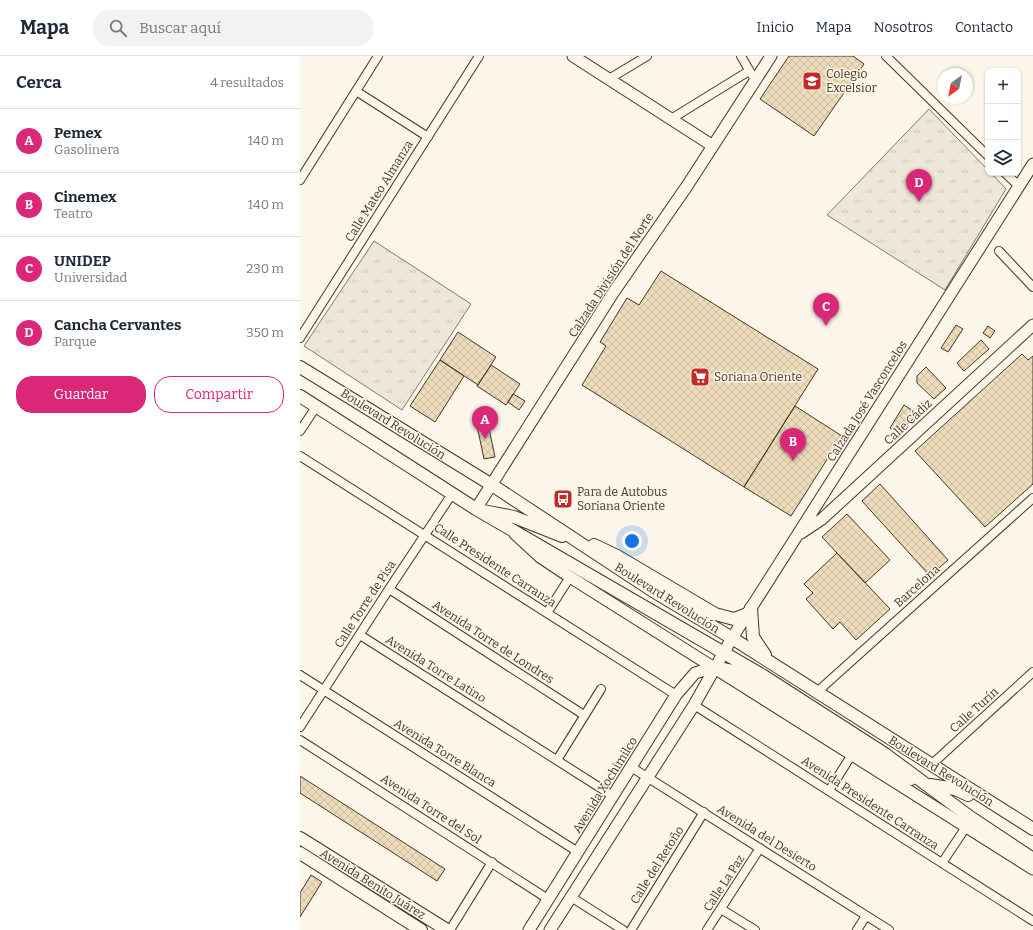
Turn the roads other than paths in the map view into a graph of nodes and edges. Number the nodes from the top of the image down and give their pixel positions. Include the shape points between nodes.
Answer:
1 (378, 56) edge
2 (479, 56) edge
3 (573, 56) edge
4 (647, 56) edge
5 (741, 56) edge
6 (771, 56) edge
7 (886, 56) edge
8 (752, 76) junction
9 (609, 79) junction
10 (356, 91) junction
11 (671, 119) junction
12 (428, 137) junction
13 (713, 146) junction
14 (985, 153) edge
15 (1033, 164) edge
16 (1008, 176) edge
17 (300, 180) edge
18 (1018, 186) junction
19 (999, 251) dead end
20 (1033, 287) edge
21 (1033, 324) edge
22 (300, 338) edge
23 (300, 367) edge
24 (300, 396) edge
25 (316, 406) junction
26 (300, 431) edge
27 (300, 456) edge
28 (834, 478) junction
29 (492, 485) junction
30 (452, 494) junction
31 (849, 494) junction
32 (1033, 498) edge
33 (476, 510) junction
34 (508, 528) junction
35 (425, 535) junction
36 (797, 536) junction
37 (575, 540) junction
38 (570, 577) junction
39 (388, 589) junction
40 (749, 611) junction
41 (548, 613) junction
42 (360, 635) junction
43 (732, 638) junction
44 (723, 652) junction
45 (769, 661) junction
46 (715, 668) junction
47 (1033, 672) edge
48 (300, 675) edge
49 (601, 689) dead end
50 (324, 690) junction
51 (817, 692) junction
52 (676, 695) junction
53 (694, 705) junction
54 (584, 715) junction
55 (300, 727) edge
56 (300, 740) edge
57 (854, 751) junction
58 (557, 760) junction
59 (931, 765) junction
60 (631, 767) junction
61 (648, 777) junction
62 (928, 784) junction
63 (829, 791) junction
64 (613, 796) junction
65 (996, 806) junction
66 (704, 812) junction
67 (966, 827) junction
68 (1033, 829) edge
69 (300, 838) edge
70 (760, 848) junction
71 (578, 852) junction
72 (300, 853) edge
73 (1033, 859) edge
74 (492, 862) junction
75 (942, 863) junction
76 (1033, 869) edge
77 (571, 897) junction
78 (548, 899) junction
79 (721, 909) junction
80 (866, 916) junction
81 (1033, 921) edge
82 (421, 930) edge
83 (447, 930) edge
84 (450, 930) edge
85 (529, 930) edge
86 (550, 930) edge
87 (623, 930) edge
88 (631, 930) edge
89 (707, 930) edge
90 (755, 930) edge
91 (857, 930) edge
92 (889, 930) edge

1 - 10 street
2 - 12 street, Calle Mateo Almanza
3 - 9 main road
4 - 9 street
5 - 8 street
6 - 8 main road, Calzada División del Norte
7 - 14 street
8 - 11 street
8 - 13 main road, Calzada División del Norte
9 - 11 main road
10 - 12 street
10 - 17 street
11 - 13 main road
12 - 22 street, Calle Mateo Almanza
13 - 29 main road, Calzada División del Norte via 613,293
15 - 18 main road, Calzada José Vasconcelos
16 - 18 street
18 - 28 main road, Calzada José Vasconcelos
19 - 20 street
21 - 31 main road, Calle Cádiz
23 - 29 main road, Boulevard Revolución
24 - 25 main road
25 - 26 street
25 - 30 main road
27 - 35 street, Calle Presidente Carranza
28 - 31 main road via 842,490
28 - 36 main road, Calzada José Vasconcelos
29 - 33 main road, Calzada División del Norte
29 - 37 main road, Boulevard Revolución
30 - 33 main road
30 - 35 street, Calle Torre de Pisa
31 - 36 main road, Calle Cádiz
32 - 51 street, Barcelona
33 - 34 main road
33 - 37 main road via 502,514
34 - 38 main road via 540,557
34 - 44 main road
35 - 39 street, Calle Torre de Pisa
35 - 41 street, Calle Presidente Carranza
36 - 40 main road, Calzada José Vasconcelos
37 - 40 main road via 597,546 617,556 715,614 734,619
37 - 43 main road, Boulevard Revolución
38 - 41 street
38 - 46 main road
39 - 42 street, Calle Torre de Pisa
39 - 54 street, Avenida Torre de Londres
40 - 43 main road, Calzada José Vasconcelos
40 - 45 main road via 752,637
41 - 52 street, Calle Presidente Carranza
42 - 50 street, Calle Torre de Pisa
42 - 58 street, Avenida Torre Latino
43 - 44 main road, Calzada José Vasconcelos
43 - 45 main road, Boulevard Revolución
44 - 46 main road
44 - 62 main road via 848,729
45 - 51 main road, Boulevard Revolución
46 - 52 main road, Avenida Xochimilco via 695,673
46 - 53 main road
46 - 57 main road via 733,671
47 - 59 street, Calle Turín
48 - 50 street, Avenida Torre Blanca
49 - 54 street
50 - 55 street, Calle Torre de Pisa
50 - 71 street, Avenida Torre Blanca
51 - 59 main road, Boulevard Revolución
52 - 60 main road, Avenida Xochimilco
53 - 61 main road
53 - 63 street, Avenida Presidente Carranza
54 - 58 street
56 - 74 street, Avenida Torre del Sol
57 - 62 main road via 901,775
57 - 63 street
57 - 67 main road
58 - 64 street, Avenida Torre Latino
59 - 65 main road, Boulevard Revolución
60 - 61 street, Avenida del Desierto
60 - 64 main road, Avenida Xochimilco
61 - 66 street, Avenida del Desierto
61 - 77 main road
62 - 65 main road via 955,789
62 - 73 main road via 970,817
63 - 75 street, Avenida Presidente Carranza
64 - 71 main road, Avenida Xochimilco
65 - 68 main road, Boulevard Revolución
66 - 70 street, Avenida del Desierto
66 - 88 street, Calle del Retoño
67 - 75 street
67 - 76 main road
69 - 83 main road, Avenida Benito Juárez
70 - 79 street, Calle La Paz
70 - 80 street, Avenida del Desierto
71 - 78 main road, Avenida Xochimilco
72 - 82 main road, Avenida Benito Juárez
74 - 78 street, Avenida Torre del Sol
74 - 84 street
75 - 81 street, Avenida Presidente Carranza
77 - 86 main road
77 - 87 street
78 - 85 main road, Avenida Xochimilco
79 - 89 street, Calle La Paz
79 - 90 street
80 - 91 street
80 - 92 street, Avenida del Desierto

